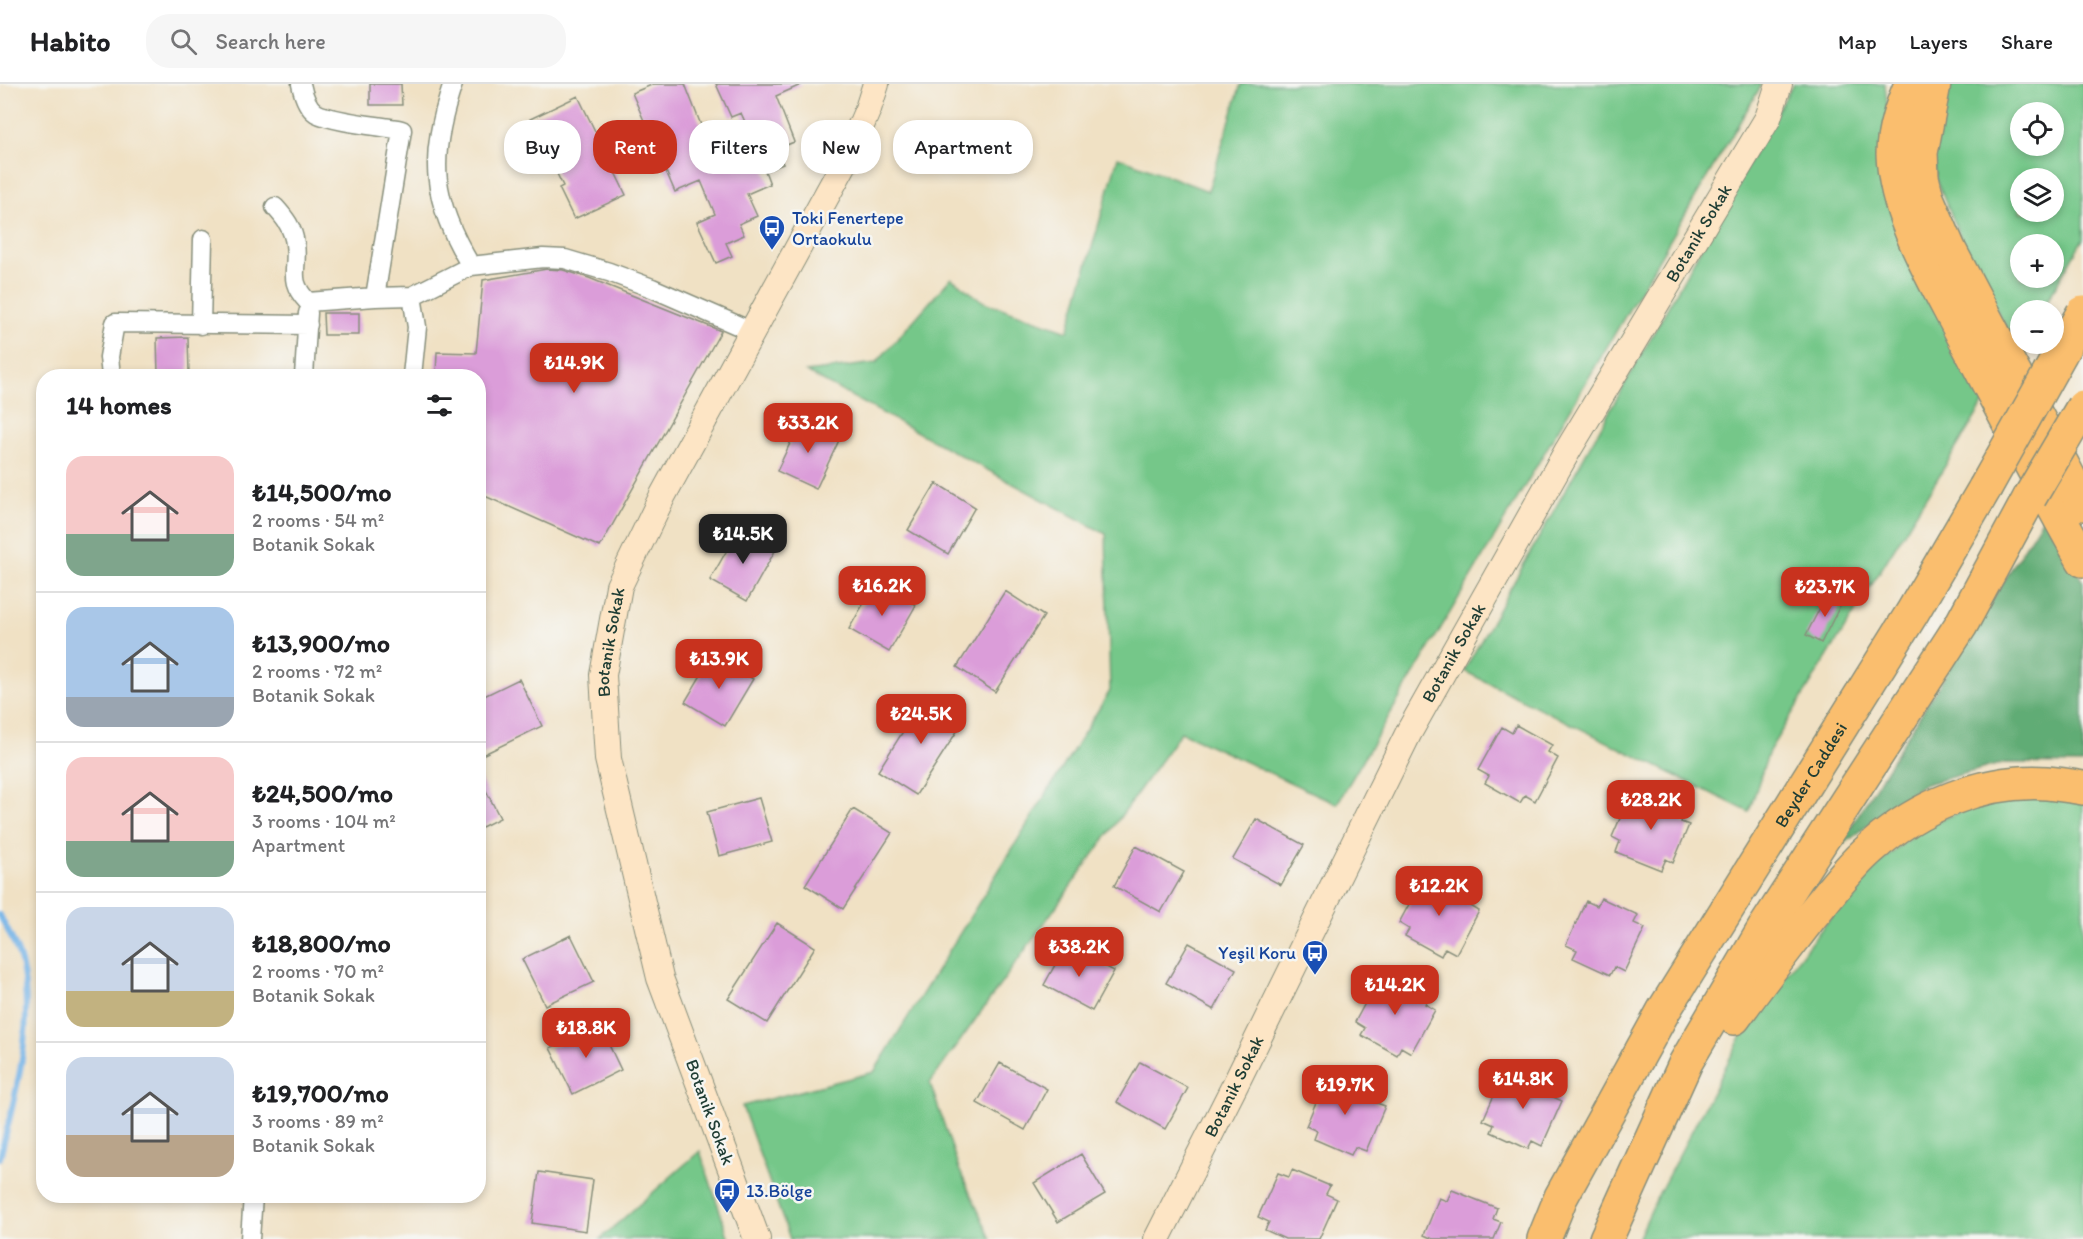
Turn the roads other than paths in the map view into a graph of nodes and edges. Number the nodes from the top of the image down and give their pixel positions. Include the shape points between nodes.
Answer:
1 (301, 84) edge
2 (453, 84) edge
3 (876, 84) edge
4 (1779, 84) edge
5 (1911, 84) edge
6 (1934, 84) edge
7 (275, 207) dead end
8 (203, 239) dead end
9 (471, 266) junction
10 (412, 296) junction
11 (375, 297) junction
12 (308, 302) junction
13 (2083, 313) edge
14 (201, 325) junction
15 (308, 325) junction
16 (753, 332) junction
17 (111, 369) edge
18 (305, 369) edge
19 (413, 369) edge
20 (2083, 407) edge
21 (2083, 504) edge
22 (2083, 560) edge
23 (2083, 788) edge
24 (1686, 1062) junction
25 (253, 1203) edge
26 (250, 1239) edge
27 (757, 1239) edge
28 (1157, 1239) edge
29 (1544, 1239) edge
30 (1606, 1239) edge

1 - 11 street via 303,96 315,112 402,130
2 - 9 street via 440,136 437,180 452,232
3 - 16 main road, Botanik Sokak via 846,160
4 - 28 main road, Botanik Sokak via 1768,118 1568,450 1409,732
5 - 22 highway via 1900,114 1893,154 1912,232
6 - 21 highway via 1921,153 1927,198 1950,251
7 - 12 street via 289,223 296,244 297,290
8 - 14 street
9 - 10 street
9 - 16 street via 565,259 652,288
10 - 11 street
10 - 19 street via 417,327
11 - 12 street
12 - 15 street
13 - 29 highway, Beyder Caddesi, bridge via 1912,613 1664,1010 1561,1197
14 - 15 street
14 - 17 street via 115,323
15 - 18 street
16 - 27 main road, Botanik Sokak via 663,495 619,586 603,675 608,759 660,978
20 - 24 highway, bridge via 1961,625 1764,929
23 - 24 highway via 2045,783 1972,791 1923,811 1892,830 1869,849 1830,893 1732,1021
24 - 30 highway
25 - 26 street

